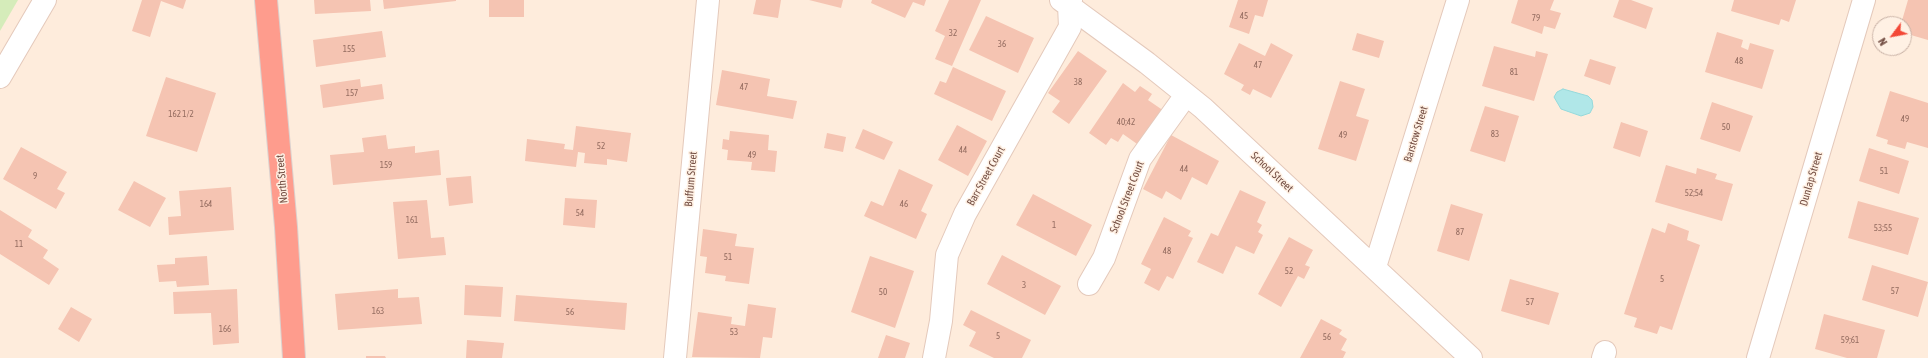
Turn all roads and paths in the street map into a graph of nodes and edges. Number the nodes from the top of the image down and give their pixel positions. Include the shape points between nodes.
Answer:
1 (44, 0) edge
2 (266, 0) edge
3 (708, 0) edge
4 (1458, 0) edge
5 (1864, 0) edge
6 (1067, 2) edge
7 (0, 77) edge
8 (1186, 95) junction
9 (1375, 267) junction
10 (1090, 284) dead end
11 (294, 358) edge
12 (675, 358) edge
13 (934, 358) edge
14 (1471, 358) edge
15 (1758, 358) edge

1 - 7 street
2 - 11 highway, North Street via 286,227
3 - 12 street, Buffum Street
4 - 9 street, Barstow Street
5 - 15 street, Dunlap Street
6 - 8 street, School Street
6 - 13 street, Barr Street Court via 1070,28 965,214 947,255 941,321
8 - 9 street, School Street
8 - 10 street, School Street Court via 1140,159 1104,258
9 - 14 street, School Street

